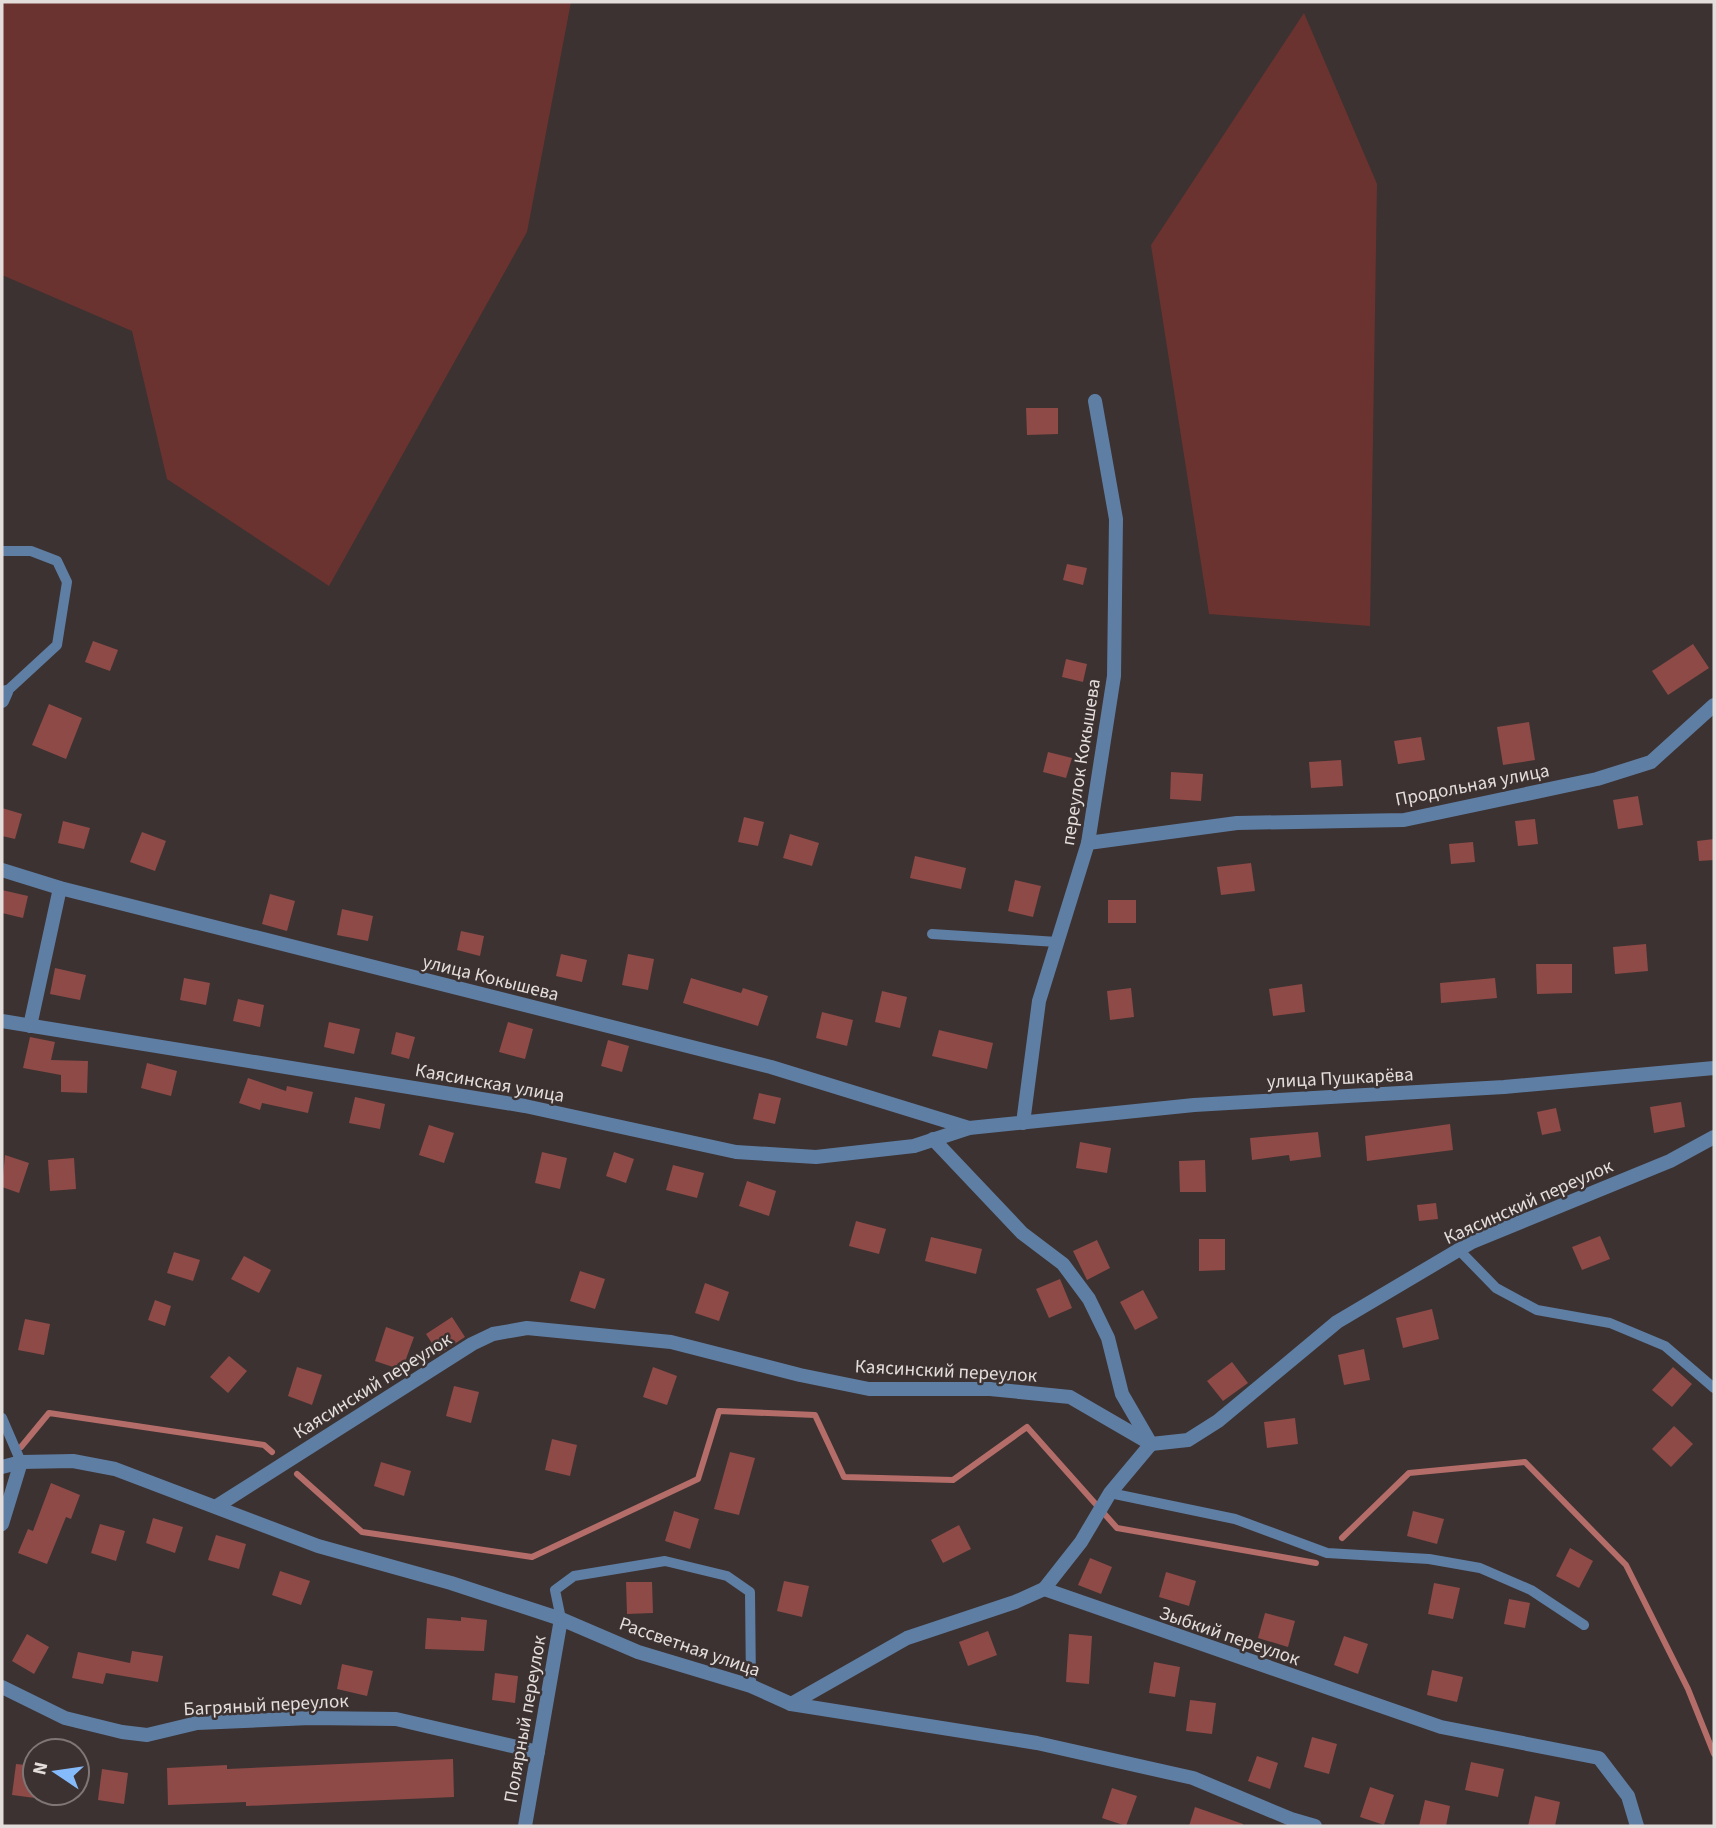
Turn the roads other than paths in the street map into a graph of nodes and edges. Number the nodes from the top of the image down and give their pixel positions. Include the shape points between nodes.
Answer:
1 (1095, 401) dead end
2 (2, 551) edge
3 (4, 697) edge
4 (1714, 705) edge
5 (1088, 843) junction
6 (2, 870) edge
7 (60, 888) junction
8 (932, 934) dead end
9 (1057, 942) junction
10 (2, 1021) edge
11 (30, 1026) junction
12 (1714, 1068) edge
13 (1023, 1123) junction
14 (969, 1128) junction
15 (1714, 1137) edge
16 (933, 1139) junction
17 (1459, 1250) junction
18 (1714, 1388) edge
19 (2, 1418) edge
20 (1150, 1444) junction
21 (21, 1462) junction
22 (2, 1467) edge
23 (1108, 1495) junction
24 (217, 1506) junction
25 (2, 1524) edge
26 (1044, 1589) junction
27 (561, 1619) junction
28 (1584, 1625) dead end
29 (2, 1686) edge
30 (751, 1686) junction
31 (791, 1704) junction
32 (538, 1752) junction
33 (525, 1826) edge
34 (1315, 1826) edge
35 (1637, 1826) edge

1 - 5 street, переулок Кокышева via 1116,519 1114,676
2 - 3 lane via 31,551 57,561 67,582 57,645
4 - 5 street, Продольная улица via 1651,762 1597,779 1404,820 1237,823
5 - 9 street, переулок Кокышева
6 - 7 street, улица Кокышева
7 - 11 street
7 - 14 street, улица Кокышева via 771,1068
8 - 9 lane
9 - 13 street, переулок Кокышева via 1039,1001
10 - 11 street, Каясинская улица
11 - 16 street, Каясинская улица via 525,1106 736,1152 816,1157 914,1146
12 - 13 street, улица Пушкарёва via 1504,1087 1194,1105
13 - 14 street, улица Пушкарёва
14 - 16 street, Каясинская улица
15 - 17 street, Каясинский переулок via 1670,1161
16 - 20 street via 1021,1233 1063,1264 1089,1299 1108,1338 1122,1394
17 - 18 lane via 1496,1288 1537,1310 1610,1323 1665,1346
17 - 20 street, Каясинский переулок via 1337,1322 1218,1421 1188,1440
19 - 21 lane
20 - 23 street
20 - 24 street, Каясинский переулок via 1070,1397 990,1389 869,1389 671,1342 527,1328 493,1334 472,1344
21 - 22 street, Рассветная улица
21 - 24 street, Рассветная улица via 73,1461 115,1469
21 - 25 street
23 - 26 street
23 - 28 lane via 1234,1519 1328,1553 1429,1559 1480,1568 1531,1590
24 - 27 street, Рассветная улица via 318,1546
26 - 31 street via 907,1638
26 - 35 street, Зыбкий переулок via 1441,1727 1599,1758 1628,1796
27 - 30 street, Рассветная улица via 638,1652
27 - 30 lane via 555,1590 574,1576 665,1561 727,1576 750,1592
27 - 32 street, Полярный переулок
29 - 32 street, Багряный переулок via 65,1718 122,1732 147,1735 197,1723 297,1718 396,1719
30 - 31 street, Рассветная улица
31 - 34 street, Рассветная улица via 1037,1743 1193,1778
32 - 33 street, Полярный переулок

